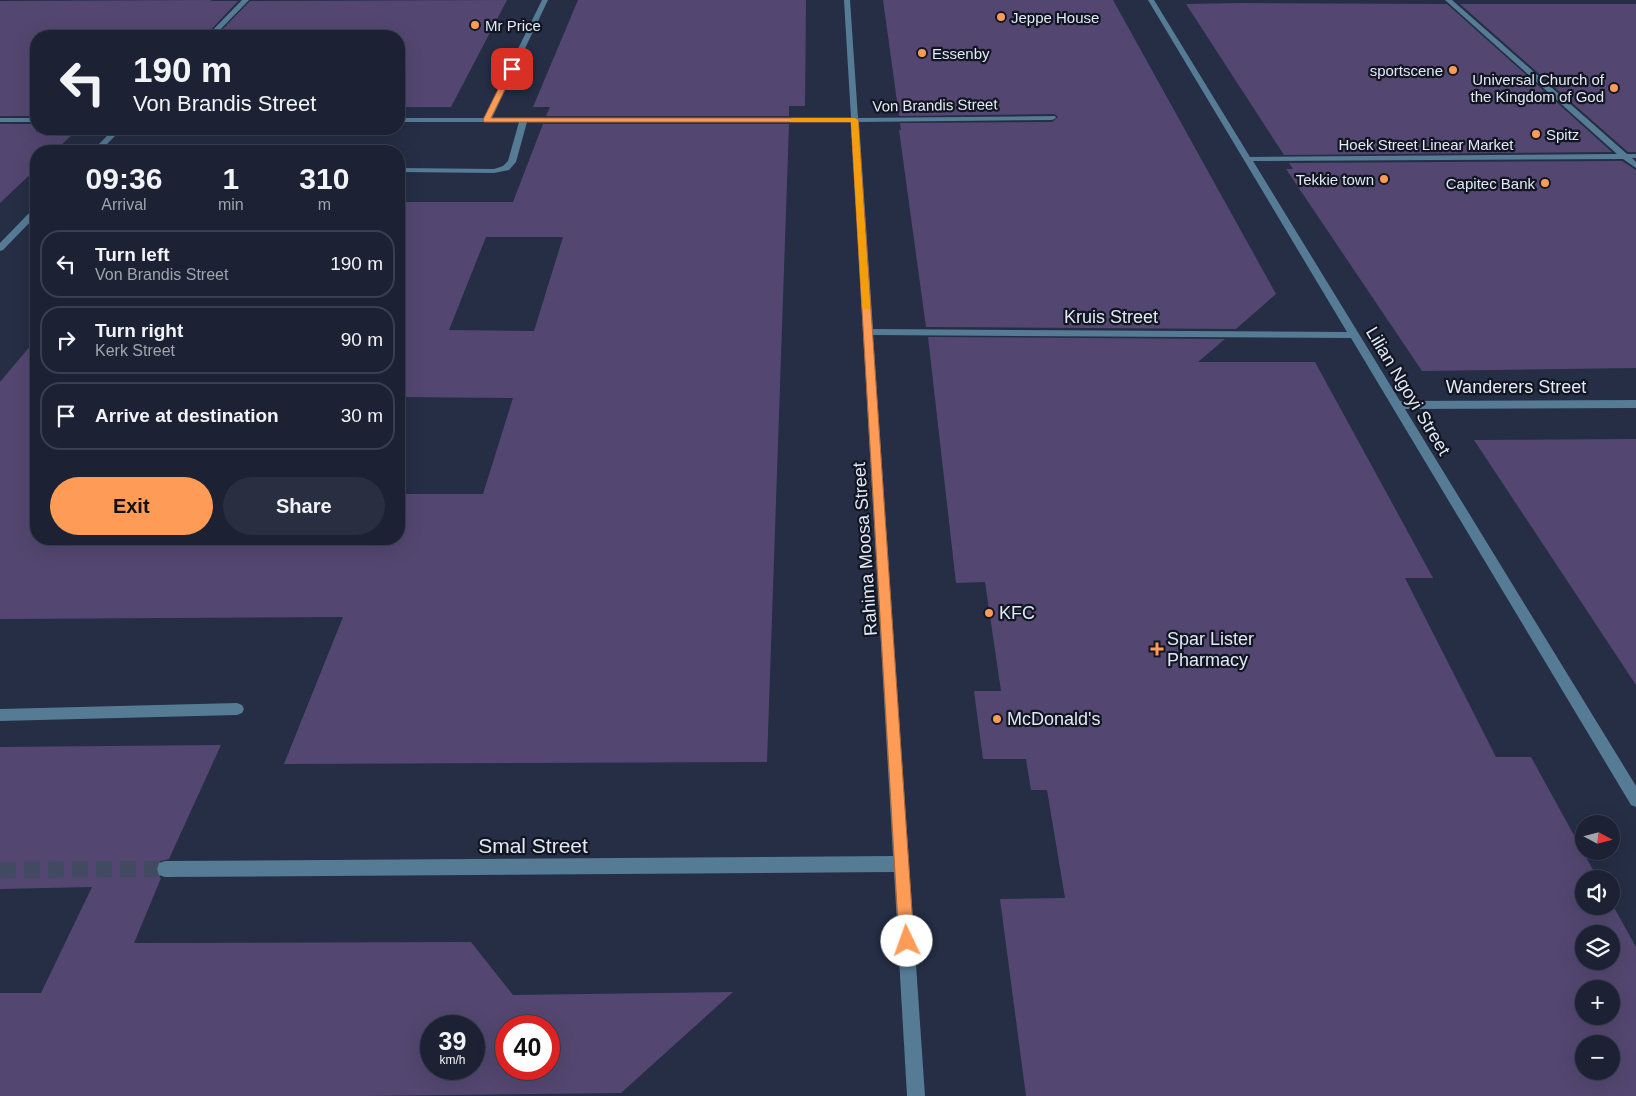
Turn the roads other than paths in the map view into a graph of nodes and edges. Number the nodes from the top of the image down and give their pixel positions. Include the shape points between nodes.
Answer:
1 (246, 0) edge
2 (545, 0) edge
3 (847, 0) edge
4 (1151, 0) edge
5 (1448, 0) edge
6 (216, 30) edge
7 (1052, 118) dead end
8 (0, 120) edge
9 (30, 120) edge
10 (405, 120) edge
11 (487, 120) junction
12 (524, 120) junction
13 (855, 120) junction
14 (112, 135) edge
15 (102, 145) edge
16 (1625, 156) junction
17 (1636, 156) edge
18 (1247, 159) junction
19 (1636, 166) edge
20 (405, 170) edge
21 (30, 218) edge
22 (0, 248) edge
23 (868, 332) junction
24 (1354, 334) junction
25 (1636, 404) edge
26 (1397, 405) junction
27 (237, 709) dead end
28 (0, 714) edge
29 (1636, 800) edge
30 (902, 864) junction
31 (165, 869) tunnel mouth
32 (916, 1096) edge

1 - 6 street
2 - 11 street
3 - 13 street, Rahima Moosa Street
4 - 18 street, Lilian Ngoyi Street
5 - 16 street
7 - 13 street, Von Brandis Street
8 - 9 street
10 - 11 street, Von Brandis Street
11 - 12 street, Von Brandis Street
12 - 13 street, Von Brandis Street
12 - 20 street via 512,162 506,168 494,171
13 - 23 street, Rahima Moosa Street
14 - 15 street
16 - 17 street, Hoek Street Linear Market
16 - 18 street, Hoek Street Linear Market
16 - 19 street
18 - 24 street, Lilian Ngoyi Street
21 - 22 street
23 - 24 street, Kruis Street
23 - 30 street, Rahima Moosa Street
24 - 26 street, Lilian Ngoyi Street
25 - 26 street, Wanderers Street
26 - 29 street, Lilian Ngoyi Street
27 - 28 street
30 - 31 street, Smal Street
30 - 32 street, Rahima Moosa Street

